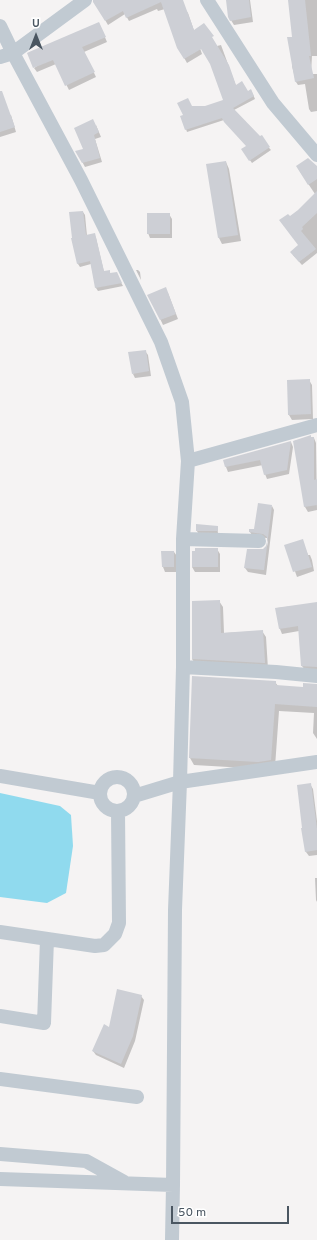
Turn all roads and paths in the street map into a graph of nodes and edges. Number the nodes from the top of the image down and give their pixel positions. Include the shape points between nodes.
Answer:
1 (85, 0) edge
2 (207, 0) edge
3 (0, 26) edge
4 (6, 55) edge
5 (317, 155) edge
6 (317, 425) edge
7 (188, 461) junction
8 (183, 539) junction
9 (259, 541) dead end
10 (183, 667) junction
11 (317, 676) edge
12 (317, 762) edge
13 (0, 776) edge
14 (180, 782) junction
15 (100, 793) junction
16 (134, 796) junction
17 (118, 811) junction
18 (0, 932) edge
19 (47, 939) junction
20 (0, 1016) edge
21 (0, 1079) edge
22 (137, 1097) dead end
23 (0, 1154) edge
24 (0, 1179) edge
25 (126, 1183) junction
26 (173, 1185) junction
27 (172, 1240) edge

1 - 4 street
2 - 5 street via 273,103
3 - 4 street
4 - 7 street via 81,180 161,342 182,402
6 - 7 street
7 - 8 street
8 - 9 street
8 - 10 street
10 - 11 street
10 - 14 street
12 - 14 street
13 - 15 street
14 - 16 street
14 - 26 street via 175,910
15 - 16 street via 101,788 110,780 121,778 130,785
15 - 17 street via 103,804
16 - 17 street via 129,806
17 - 19 street via 119,923 115,934 104,945 95,946
18 - 19 street
19 - 20 street via 44,1023
21 - 22 street
23 - 25 street via 86,1161
24 - 25 street
25 - 26 street
26 - 27 street

